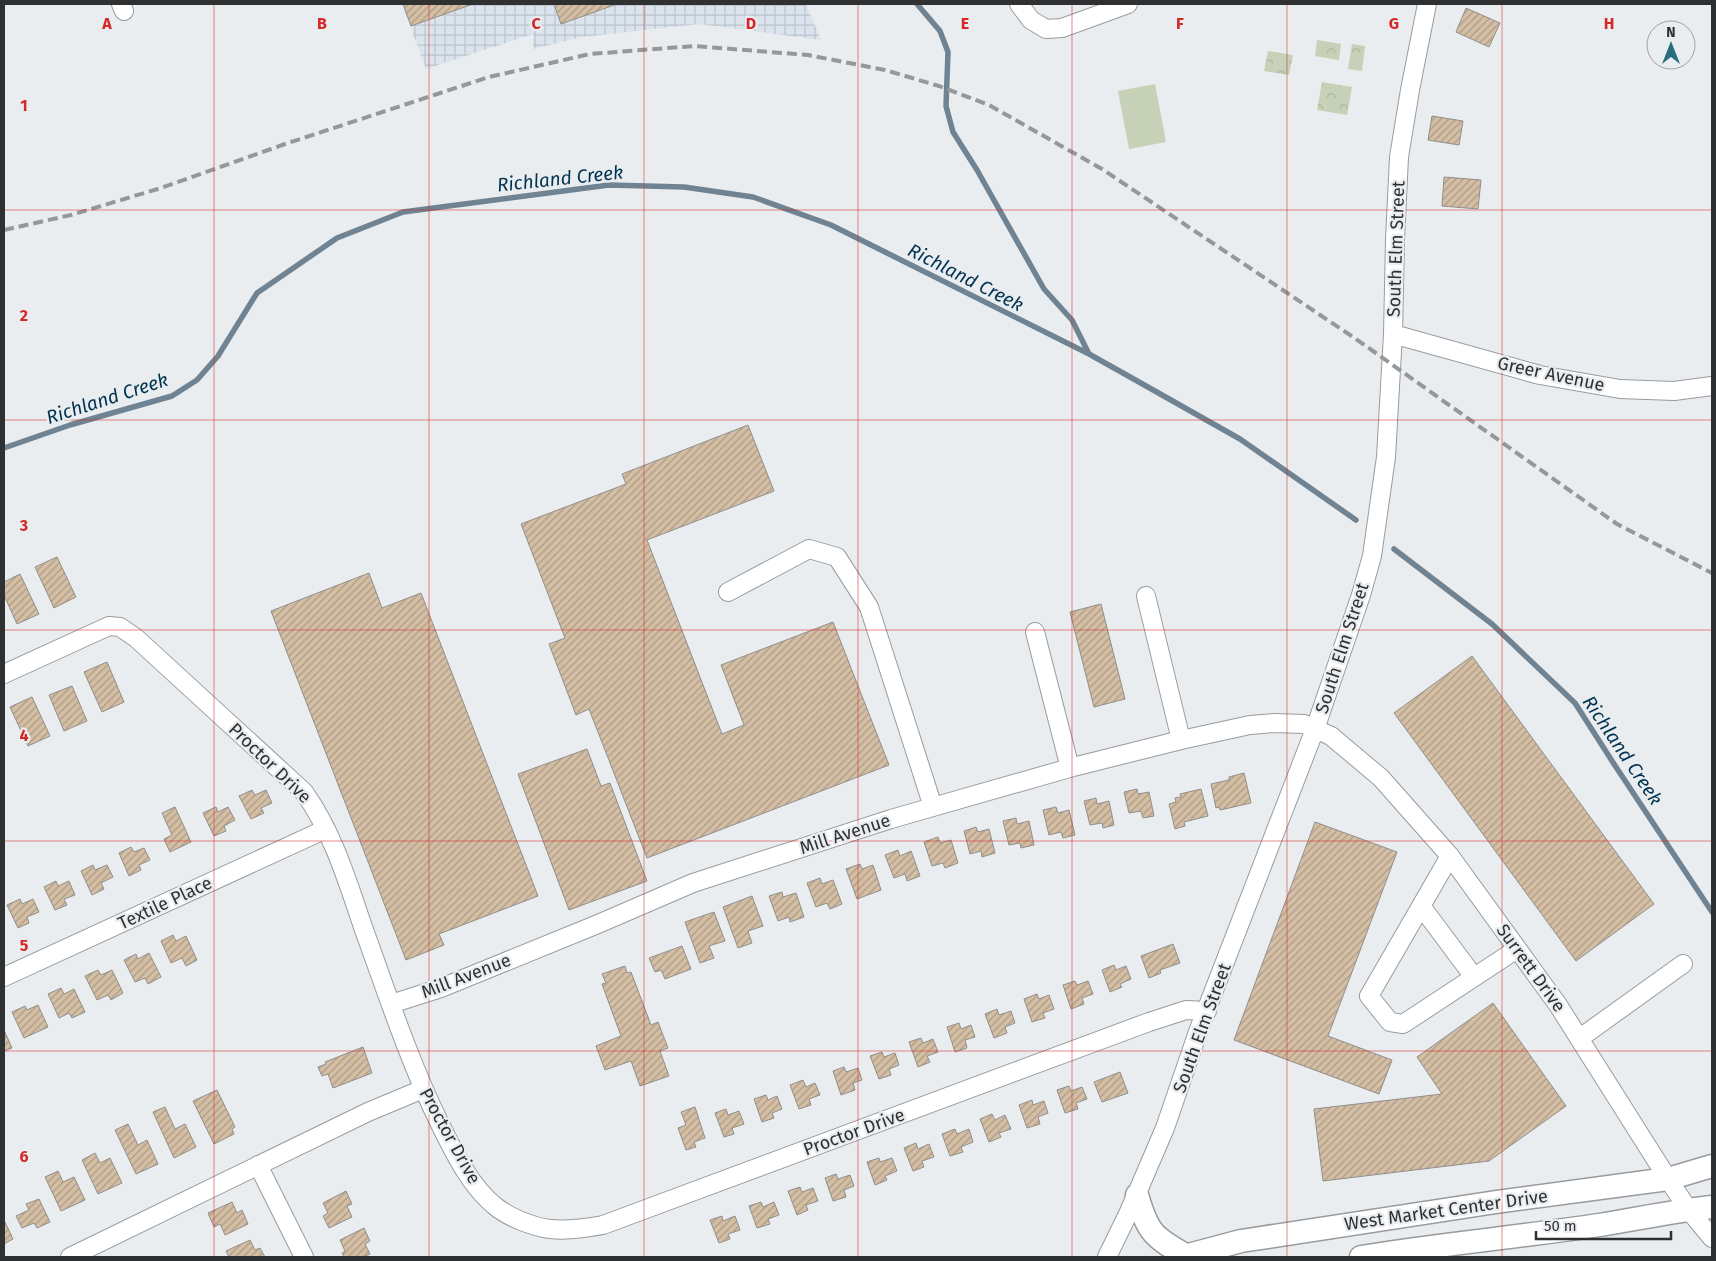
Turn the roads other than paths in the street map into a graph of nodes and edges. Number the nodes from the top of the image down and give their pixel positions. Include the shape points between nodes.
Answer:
1 (1019, 4) edge
2 (1128, 4) edge
3 (1427, 4) edge
4 (1393, 334) junction
5 (1712, 386) edge
6 (728, 592) dead end
7 (1146, 596) dead end
8 (1035, 632) dead end
9 (4, 674) edge
10 (1315, 729) junction
11 (1182, 740) junction
12 (1070, 768) junction
13 (933, 807) junction
14 (326, 829) junction
15 (1450, 856) junction
16 (1421, 906) junction
17 (1517, 949) junction
18 (1684, 964) dead end
19 (4, 977) edge
20 (1474, 977) junction
21 (391, 1004) junction
22 (1207, 1011) junction
23 (1580, 1038) junction
24 (423, 1089) junction
25 (258, 1165) junction
26 (1712, 1166) edge
27 (1668, 1179) junction
28 (1136, 1195) junction
29 (1712, 1207) edge
30 (1688, 1209) junction
31 (1712, 1238) edge
32 (1184, 1256) edge
33 (70, 1257) edge
34 (304, 1257) edge
35 (1107, 1257) edge
36 (1362, 1257) edge

1 - 2 street via 1031,20 1046,29 1062,28
3 - 4 street, South Elm Street via 1399,158
4 - 5 street, Greer Avenue via 1540,375 1620,389 1674,391
4 - 10 street, South Elm Street via 1386,457 1372,556
6 - 13 street via 809,549 837,557 869,607
7 - 11 street
8 - 12 street
9 - 14 street, Proctor Drive via 109,626 120,627 304,792
10 - 11 street, Mill Avenue via 1304,724 1250,724
10 - 15 street, Surrett Drive via 1331,736 1381,778
10 - 22 street, South Elm Street
11 - 12 street, Mill Avenue
12 - 13 street, Mill Avenue
13 - 21 street, Mill Avenue via 693,883 476,974
14 - 19 street, Textile Place
14 - 21 street, Proctor Drive via 335,846
15 - 16 street
15 - 17 street, Surrett Drive
16 - 20 street
16 - 20 street via 1369,996 1390,1022 1403,1024
17 - 20 street
17 - 23 street, Surrett Drive
18 - 23 street
21 - 24 street, Proctor Drive
22 - 24 street, Proctor Drive via 1186,1010 1149,1022 683,1196 603,1225 581,1229 550,1229 515,1218 495,1206 479,1190 452,1147
22 - 28 street, South Elm Street via 1165,1128
23 - 27 street, Surrett Drive
24 - 25 street
25 - 33 street
25 - 34 street
26 - 27 main road, West Market Center Drive
27 - 30 street, Surrett Drive
27 - 32 main road, West Market Center Drive via 1241,1240
28 - 32 main road via 1149,1228 1160,1241
28 - 35 street, South Elm Street
29 - 30 main road, West Market Center Drive
30 - 31 street, Surrett Drive
30 - 36 main road, West Market Center Drive via 1600,1225

